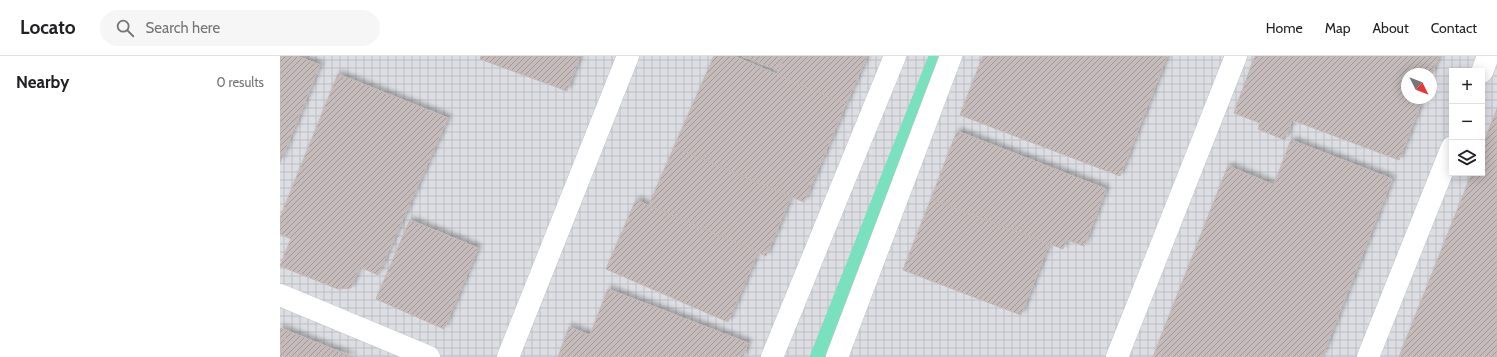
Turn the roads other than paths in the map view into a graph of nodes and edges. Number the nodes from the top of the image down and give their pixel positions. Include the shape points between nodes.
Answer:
1 (628, 56) edge
2 (895, 56) edge
3 (951, 56) edge
4 (1236, 56) edge
5 (1488, 56) edge
6 (1484, 68) edge
7 (1449, 154) edge
8 (280, 295) edge
9 (429, 357) edge
10 (508, 357) edge
11 (772, 357) edge
12 (837, 357) edge
13 (1117, 357) edge
14 (1368, 357) edge

1 - 10 street
2 - 11 street
3 - 12 street
4 - 13 street
5 - 6 street
7 - 14 street
8 - 9 street

